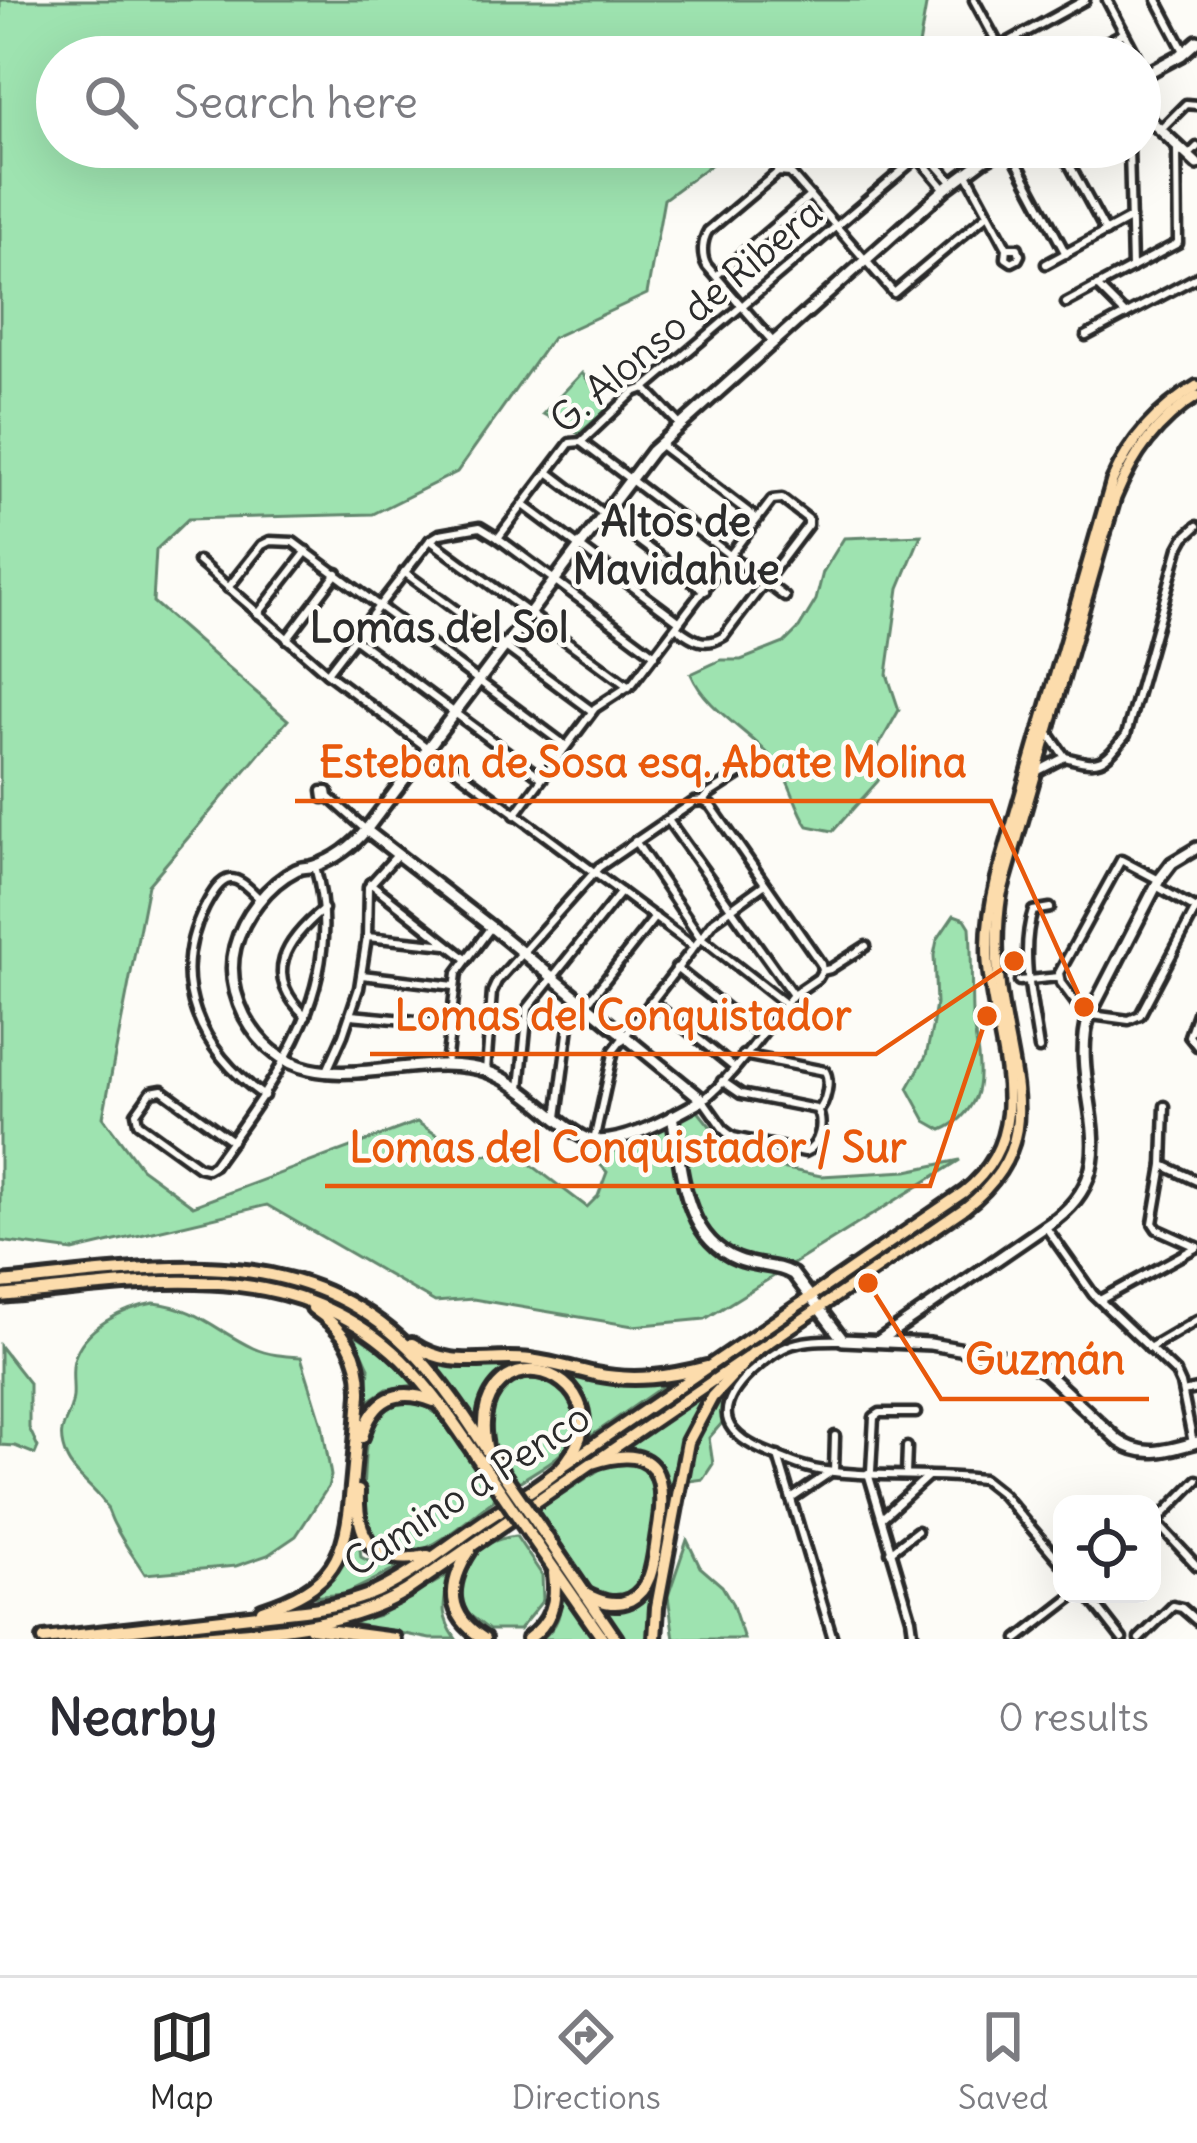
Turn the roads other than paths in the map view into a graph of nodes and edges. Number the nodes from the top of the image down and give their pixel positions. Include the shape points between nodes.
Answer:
1 (974, 0) edge
2 (1085, 0) edge
3 (1107, 0) edge
4 (1157, 0) edge
5 (1124, 32) junction
6 (993, 36) edge
7 (1019, 36) edge
8 (1117, 36) edge
9 (1126, 36) edge
10 (1197, 41) edge
11 (1185, 52) junction
12 (1161, 66) edge
13 (1197, 105) edge
14 (1161, 129) edge
15 (1161, 131) edge
16 (1176, 145) junction
17 (1197, 147) edge
18 (1192, 160) edge
19 (905, 168) edge
20 (933, 168) edge
21 (972, 168) edge
22 (1020, 168) edge
23 (1071, 168) edge
24 (1130, 168) edge
25 (966, 172) junction
26 (949, 186) junction
27 (810, 196) junction
28 (988, 214) junction
29 (1131, 218) junction
30 (836, 227) junction
31 (1106, 232) junction
32 (1007, 248) dead end
33 (1066, 254) junction
34 (866, 261) junction
35 (1046, 264) dead end
36 (1132, 268) junction
37 (716, 276) junction
38 (1197, 277) edge
39 (1097, 286) junction
40 (1066, 303) dead end
41 (742, 306) junction
42 (1126, 315) junction
43 (1086, 336) dead end
44 (774, 343) junction
45 (1197, 386) edge
46 (645, 388) junction
47 (1197, 396) edge
48 (680, 425) junction
49 (581, 442) junction
50 (659, 444) junction
51 (548, 472) junction
52 (630, 479) junction
53 (523, 505) junction
54 (604, 514) junction
55 (757, 519) junction
56 (1197, 526) edge
57 (498, 538) junction
58 (430, 540) junction
59 (580, 547) junction
60 (307, 551) junction
61 (730, 555) junction
62 (198, 561) dead end
63 (404, 572) junction
64 (337, 573) junction
65 (554, 580) junction
66 (765, 581) junction
67 (228, 587) junction
68 (705, 591) junction
69 (784, 597) dead end
70 (379, 605) junction
71 (259, 614) junction
72 (529, 614) junction
73 (678, 625) junction
74 (354, 638) junction
75 (287, 639) junction
76 (506, 647) junction
77 (655, 656) junction
78 (327, 674) junction
79 (480, 681) junction
80 (628, 687) junction
81 (592, 711) junction
82 (455, 713) junction
83 (1047, 730) junction
84 (566, 746) junction
85 (428, 751) junction
86 (1065, 757) junction
87 (743, 772) dead end
88 (1035, 773) junction
89 (542, 778) junction
90 (329, 797) dead end
91 (703, 801) junction
92 (515, 815) junction
93 (668, 820) junction
94 (366, 830) junction
95 (635, 841) junction
96 (1197, 848) edge
97 (397, 855) junction
98 (315, 866) junction
99 (594, 872) junction
100 (370, 883) junction
101 (1157, 883) junction
102 (765, 884) junction
103 (621, 892) junction
104 (261, 900) junction
105 (731, 908) junction
106 (1050, 908) dead end
107 (1196, 908) edge
108 (325, 909) junction
109 (655, 917) junction
110 (490, 927) junction
111 (367, 937) junction
112 (700, 938) junction
113 (448, 945) junction
114 (693, 946) junction
115 (866, 946) dead end
116 (523, 953) junction
117 (465, 958) junction
118 (676, 968) junction
119 (822, 971) junction
120 (362, 975) junction
121 (553, 977) junction
122 (1059, 977) junction
123 (1030, 980) junction
124 (1019, 982) dead end
125 (454, 986) junction
126 (793, 995) junction
127 (651, 1001) junction
128 (586, 1004) junction
129 (785, 1004) junction
130 (1197, 1013) edge
131 (351, 1015) junction
132 (306, 1016) junction
133 (1089, 1016) junction
134 (450, 1024) junction
135 (624, 1035) junction
136 (760, 1035) junction
137 (1197, 1046) edge
138 (1039, 1048) dead end
139 (743, 1055) junction
140 (286, 1060) junction
141 (446, 1065) junction
142 (734, 1067) junction
143 (486, 1071) junction
144 (326, 1072) junction
145 (722, 1081) junction
146 (520, 1088) junction
147 (265, 1096) junction
148 (703, 1100) junction
149 (1165, 1106) dead end
150 (818, 1111) junction
151 (672, 1116) junction
152 (556, 1118) junction
153 (232, 1141) junction
154 (594, 1141) junction
155 (1163, 1165) junction
156 (1197, 1181) edge
157 (1046, 1226) junction
158 (1197, 1247) edge
159 (0, 1283) edge
160 (284, 1292) junction
161 (0, 1296) edge
162 (811, 1296) junction
163 (1099, 1300) junction
164 (819, 1308) junction
165 (1197, 1320) edge
166 (389, 1330) junction
167 (842, 1340) junction
168 (880, 1340) junction
169 (1150, 1348) junction
170 (754, 1352) junction
171 (707, 1367) junction
172 (1197, 1389) edge
173 (1183, 1392) junction
174 (440, 1404) junction
175 (916, 1413) dead end
176 (859, 1434) dead end
177 (874, 1434) junction
178 (835, 1436) dead end
179 (1195, 1442) edge
180 (907, 1447) dead end
181 (488, 1451) junction
182 (778, 1456) junction
183 (592, 1463) junction
184 (562, 1467) junction
185 (833, 1472) junction
186 (869, 1473) junction
187 (906, 1475) junction
188 (928, 1476) junction
189 (500, 1480) junction
190 (1197, 1480) edge
191 (791, 1499) junction
192 (517, 1507) junction
193 (1161, 1517) edge
194 (882, 1519) junction
195 (534, 1529) junction
196 (917, 1531) dead end
197 (1161, 1531) edge
198 (477, 1542) junction
199 (890, 1552) junction
200 (437, 1553) junction
201 (1053, 1554) edge
202 (551, 1564) junction
203 (1197, 1566) edge
204 (585, 1594) junction
205 (1064, 1603) edge
206 (1095, 1603) edge
207 (239, 1617) junction
208 (1197, 1621) edge
209 (283, 1626) junction
210 (44, 1639) edge
211 (170, 1639) edge
212 (394, 1639) edge
213 (484, 1639) edge
214 (528, 1639) edge
215 (603, 1639) edge
216 (616, 1639) edge
217 (655, 1639) edge
218 (833, 1639) edge
219 (914, 1639) edge
220 (1018, 1639) edge
221 (1122, 1639) edge
222 (1139, 1639) edge

1 - 6 street
2 - 7 street
3 - 5 street
4 - 11 street
5 - 8 street
5 - 9 street
10 - 11 street
11 - 12 street
13 - 14 street via 1186,104
15 - 16 street
16 - 18 street
16 - 36 street via 1178,243
17 - 18 street
19 - 30 street, G. Alonso de Ribera
20 - 26 street, G. Alonso de Ribera
21 - 25 street
22 - 33 street
23 - 31 street
24 - 29 street
25 - 26 street
25 - 28 street
26 - 34 street
27 - 30 street
27 - 37 street
27 - 37 street via 790,173 775,174 706,233 703,258
28 - 32 street
28 - 34 street via 894,293
29 - 31 street
29 - 36 street
30 - 34 street
30 - 41 street, G. Alonso de Ribera
31 - 33 street
33 - 35 street
34 - 44 street
36 - 39 street
37 - 41 street
38 - 42 street
39 - 40 street
39 - 42 street
41 - 44 street
41 - 46 street, G. Alonso de Ribera
42 - 43 street
44 - 48 street
45 - 162 main road, Camino a Penco via 1145,428 1112,481 997,878 987,940 1009,1087 1000,1146 964,1192
46 - 48 street
46 - 49 street, G. Alonso de Ribera
47 - 83 main road, Camino a Penco via 1146,440 1120,486
48 - 50 street
49 - 51 street, G. Alonso de Ribera via 570,443
49 - 52 street
50 - 52 street
50 - 55 street
51 - 53 street, G. Alonso de Ribera
51 - 54 street
52 - 54 street
52 - 61 street
53 - 57 street, G. Alonso de Ribera
53 - 59 street
54 - 59 street
54 - 68 street
55 - 61 street
55 - 66 street via 782,499 809,522
56 - 86 street via 1179,548 1126,736 1099,763
57 - 58 street via 480,527
57 - 65 street
58 - 63 street
58 - 72 street
59 - 65 street
59 - 73 street
60 - 64 street
60 - 67 street via 290,541 267,542
60 - 71 street
61 - 66 street
61 - 68 street
62 - 67 street
63 - 70 street
63 - 76 street
64 - 70 street
64 - 75 street
65 - 72 street
65 - 77 street
66 - 69 street
66 - 73 street via 721,638 696,642
67 - 71 street
68 - 73 street
70 - 74 street
70 - 79 street
71 - 75 street
72 - 76 street
72 - 80 street
73 - 77 street
74 - 78 street
74 - 82 street
75 - 78 street
76 - 79 street
76 - 81 street
77 - 80 street
78 - 85 street
79 - 82 street
79 - 84 street
80 - 81 street
81 - 84 street
82 - 85 street
82 - 89 street
83 - 86 street
83 - 88 main road, Camino a Penco
84 - 89 street
85 - 92 street
85 - 94 street
86 - 88 street
87 - 91 street
88 - 164 main road, Camino a Penco via 997,921 1018,1103 1009,1157 974,1201
89 - 92 street
90 - 94 street
91 - 93 street
91 - 102 street
92 - 99 street
93 - 95 street
93 - 105 street
94 - 97 street
94 - 98 street
95 - 99 street
95 - 112 street
96 - 101 street
97 - 100 street
97 - 110 street
98 - 104 street via 298,869
98 - 108 street
99 - 103 street
99 - 116 street
100 - 111 street
100 - 113 street
101 - 107 street
101 - 122 street via 1121,860
101 - 133 street
102 - 105 street
102 - 119 street
103 - 109 street
103 - 121 street
104 - 140 street via 236,943 234,989 252,1028
104 - 147 street via 236,880 224,881 199,922 190,971 211,1046
105 - 112 street
105 - 126 street
106 - 123 street via 1030,914
107 - 133 street via 1140,1015
108 - 132 street
108 - 132 street via 294,938 282,969 286,992
109 - 114 street
109 - 128 street
110 - 116 street
110 - 117 street
111 - 113 street
111 - 120 street
112 - 114 street
112 - 129 street
113 - 117 street
114 - 118 street
115 - 119 street
116 - 121 street
116 - 143 street via 494,986
117 - 125 street
118 - 127 street
118 - 136 street
119 - 126 street
120 - 125 street
120 - 131 street
121 - 128 street
121 - 146 street via 527,1012
122 - 123 street
122 - 133 street
123 - 124 street
123 - 138 street
125 - 134 street
126 - 129 street
127 - 135 street
127 - 142 street
128 - 135 street
128 - 152 street via 568,1030
129 - 136 street
130 - 137 street via 1189,1036
131 - 134 street
131 - 144 street
132 - 140 street
133 - 157 street via 1091,1174 1075,1202
134 - 141 street
135 - 148 street
135 - 154 street via 612,1054
136 - 139 street
139 - 142 street
139 - 150 street via 825,1071
140 - 144 street
140 - 147 street
141 - 143 street
141 - 144 street
142 - 145 street
143 - 146 street
145 - 148 street
145 - 150 street via 742,1094
146 - 152 street
147 - 153 street
148 - 150 street via 733,1138 805,1152 817,1143
148 - 151 street
149 - 155 street
151 - 154 street
151 - 162 street via 702,1232 731,1257 794,1274
152 - 154 street
153 - 153 street via 202,1168 138,1123 136,1113 149,1094 164,1091
155 - 156 street
155 - 158 street via 1154,1226
157 - 163 street
157 - 168 street
158 - 163 street
159 - 166 highway via 244,1269 328,1292
160 - 161 highway via 186,1282
160 - 174 highway via 366,1331
160 - 207 highway via 333,1322 356,1357 348,1529 334,1563 309,1589
162 - 164 street
162 - 171 main road, Camino a Penco
163 - 169 street
164 - 167 street
164 - 170 main road, Camino a Penco
165 - 169 street
166 - 171 highway via 449,1361 526,1360 632,1378
166 - 181 highway via 442,1385
167 - 168 street
167 - 182 street via 795,1342 731,1398 731,1429
168 - 179 street via 1031,1363 1133,1450
169 - 173 street
170 - 183 main road, Camino a Penco
170 - 217 highway via 712,1397 688,1442
171 - 184 main road, Camino a Penco
172 - 173 street
173 - 179 street
174 - 189 highway
174 - 200 highway via 402,1394 372,1413 362,1437 357,1511 364,1536 380,1552 402,1559
175 - 177 street via 880,1413
176 - 177 street
177 - 186 street
178 - 185 street
180 - 187 street
181 - 184 highway via 484,1415 495,1389 519,1372 544,1372 570,1388 582,1413 579,1439
181 - 189 highway
182 - 185 street
182 - 191 street
183 - 192 highway, Camino a Penco
183 - 204 highway via 644,1461 658,1475 663,1499 640,1592 617,1603
184 - 192 highway, Camino a Penco
185 - 186 street
185 - 191 street
186 - 187 street
186 - 194 street
187 - 188 street
188 - 194 street
188 - 201 street via 992,1484
189 - 195 highway, bridge
190 - 193 street
191 - 218 street
192 - 198 highway, Camino a Penco
192 - 200 highway, Camino a Penco
194 - 199 street
195 - 202 highway
195 - 204 highway
196 - 199 street
197 - 203 street
198 - 209 highway, Camino a Penco via 376,1607
198 - 213 highway via 453,1594 461,1619
199 - 219 street
200 - 207 highway, Camino a Penco via 356,1600
202 - 214 highway via 553,1606
202 - 215 highway
204 - 216 highway
205 - 220 street
206 - 221 street
207 - 210 highway, Camino a Penco
208 - 222 street via 1173,1606
209 - 211 highway, Camino a Penco
209 - 212 highway

